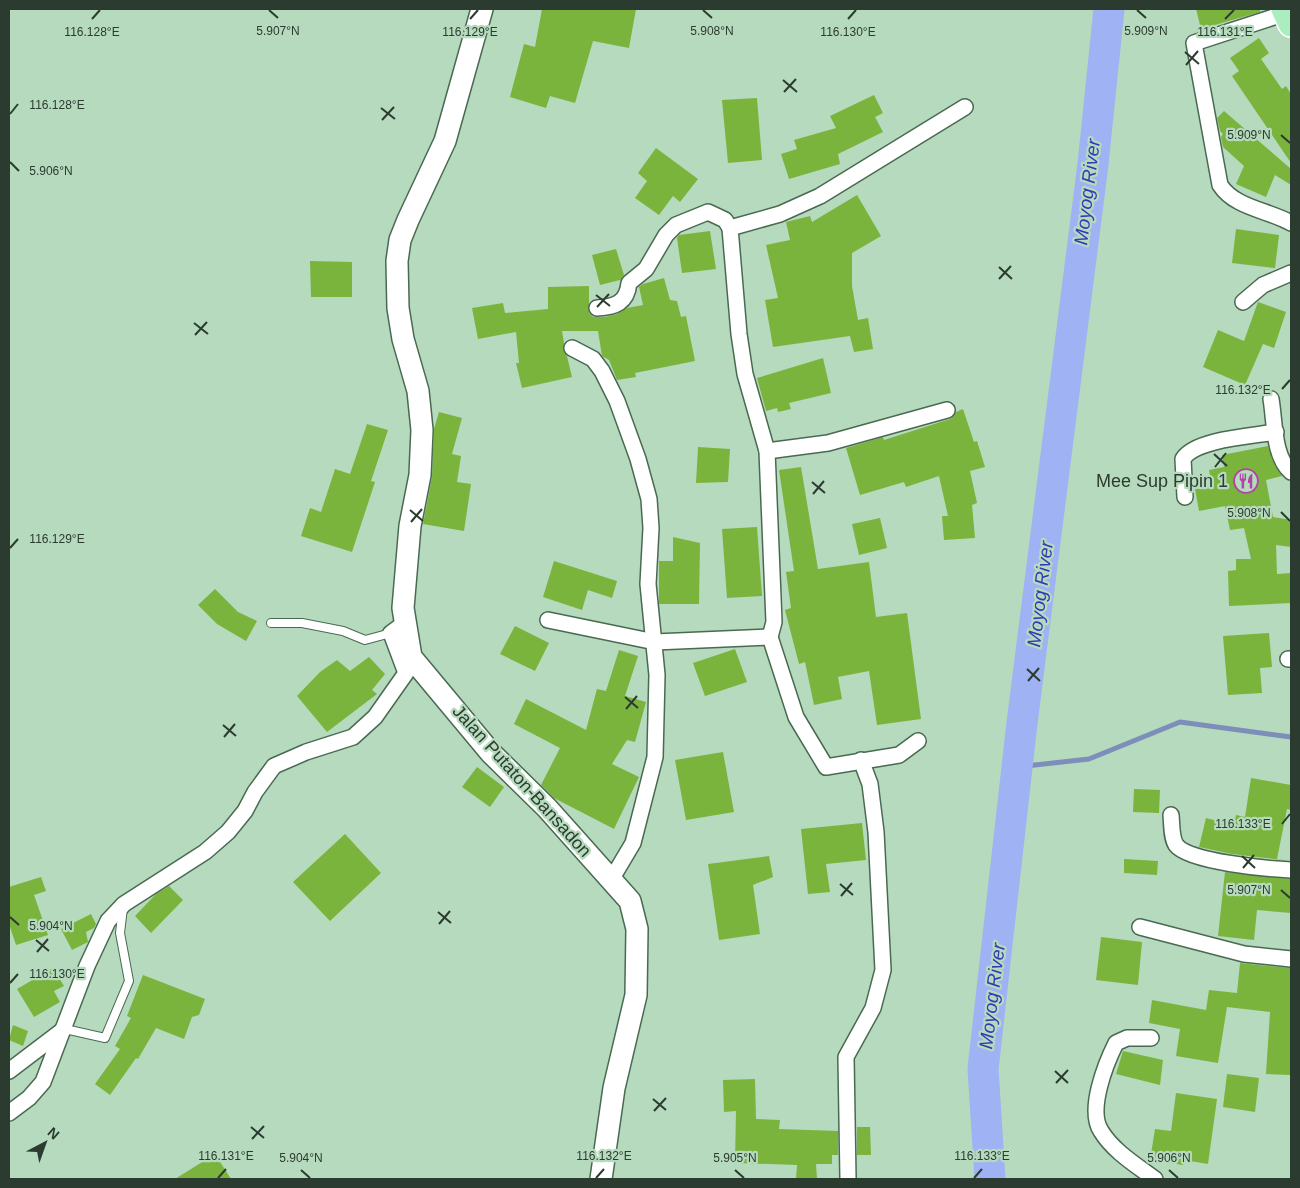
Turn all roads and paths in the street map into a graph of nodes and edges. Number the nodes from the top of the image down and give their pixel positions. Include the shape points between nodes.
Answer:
1 (482, 9) edge
2 (1287, 16) edge
3 (965, 107) dead end
4 (1291, 223) edge
5 (730, 228) junction
6 (1291, 273) edge
7 (1243, 302) dead end
8 (597, 308) dead end
9 (572, 348) dead end
10 (1271, 399) dead end
11 (947, 410) dead end
12 (1276, 432) junction
13 (767, 451) junction
14 (1291, 472) edge
15 (1185, 496) dead end
16 (548, 620) dead end
17 (271, 623) dead end
18 (398, 628) junction
19 (770, 637) junction
20 (655, 642) junction
21 (918, 741) dead end
22 (861, 760) junction
23 (1171, 815) dead end
24 (1291, 870) edge
25 (611, 880) junction
26 (124, 904) junction
27 (1140, 927) dead end
28 (1291, 959) edge
29 (64, 1029) junction
30 (1151, 1038) dead end
31 (9, 1071) edge
32 (9, 1113) edge
33 (600, 1179) edge
34 (848, 1179) edge
35 (1155, 1179) edge

1 - 18 street, Jalan Putaton-Bansadon via 445,141 408,220 400,240 397,261 401,331 418,392 422,430 420,475 410,526 403,608
2 - 4 street via 1194,44 1220,185 1237,201
3 - 5 street via 820,196 780,214
5 - 8 street via 726,220 708,212 676,225 666,234 646,269 629,283 624,301
5 - 13 street via 742,358
6 - 7 street via 1263,285
9 - 20 street via 593,359 602,371 617,401 645,481 651,528 648,584
10 - 12 street
11 - 13 street via 828,443
12 - 14 street via 1280,456
12 - 15 street via 1208,444 1190,451 1184,459
13 - 19 street via 774,622
16 - 20 street
17 - 18 lane via 343,631 365,640
18 - 25 street, Jalan Putaton-Bansadon via 411,657 491,753 547,808
18 - 26 street via 406,673 375,717 353,738 306,752 274,766 228,832 205,852
19 - 20 street
19 - 22 street via 796,717 826,767
20 - 25 street via 657,732 654,757 633,842
21 - 22 street via 899,755
22 - 34 street via 870,784 876,832 883,970 873,1008 846,1057
23 - 24 street via 1173,839 1185,853 1264,869
25 - 33 street, Jalan Putaton-Bansadon via 630,901 637,929 636,995 614,1088
26 - 29 street via 108,921
26 - 29 lane via 120,933 129,981 105,1038
27 - 28 street via 1244,954
29 - 31 street
29 - 32 street via 43,1082
30 - 35 street via 1127,1038 1116,1043 1103,1077 1096,1120 1108,1140

